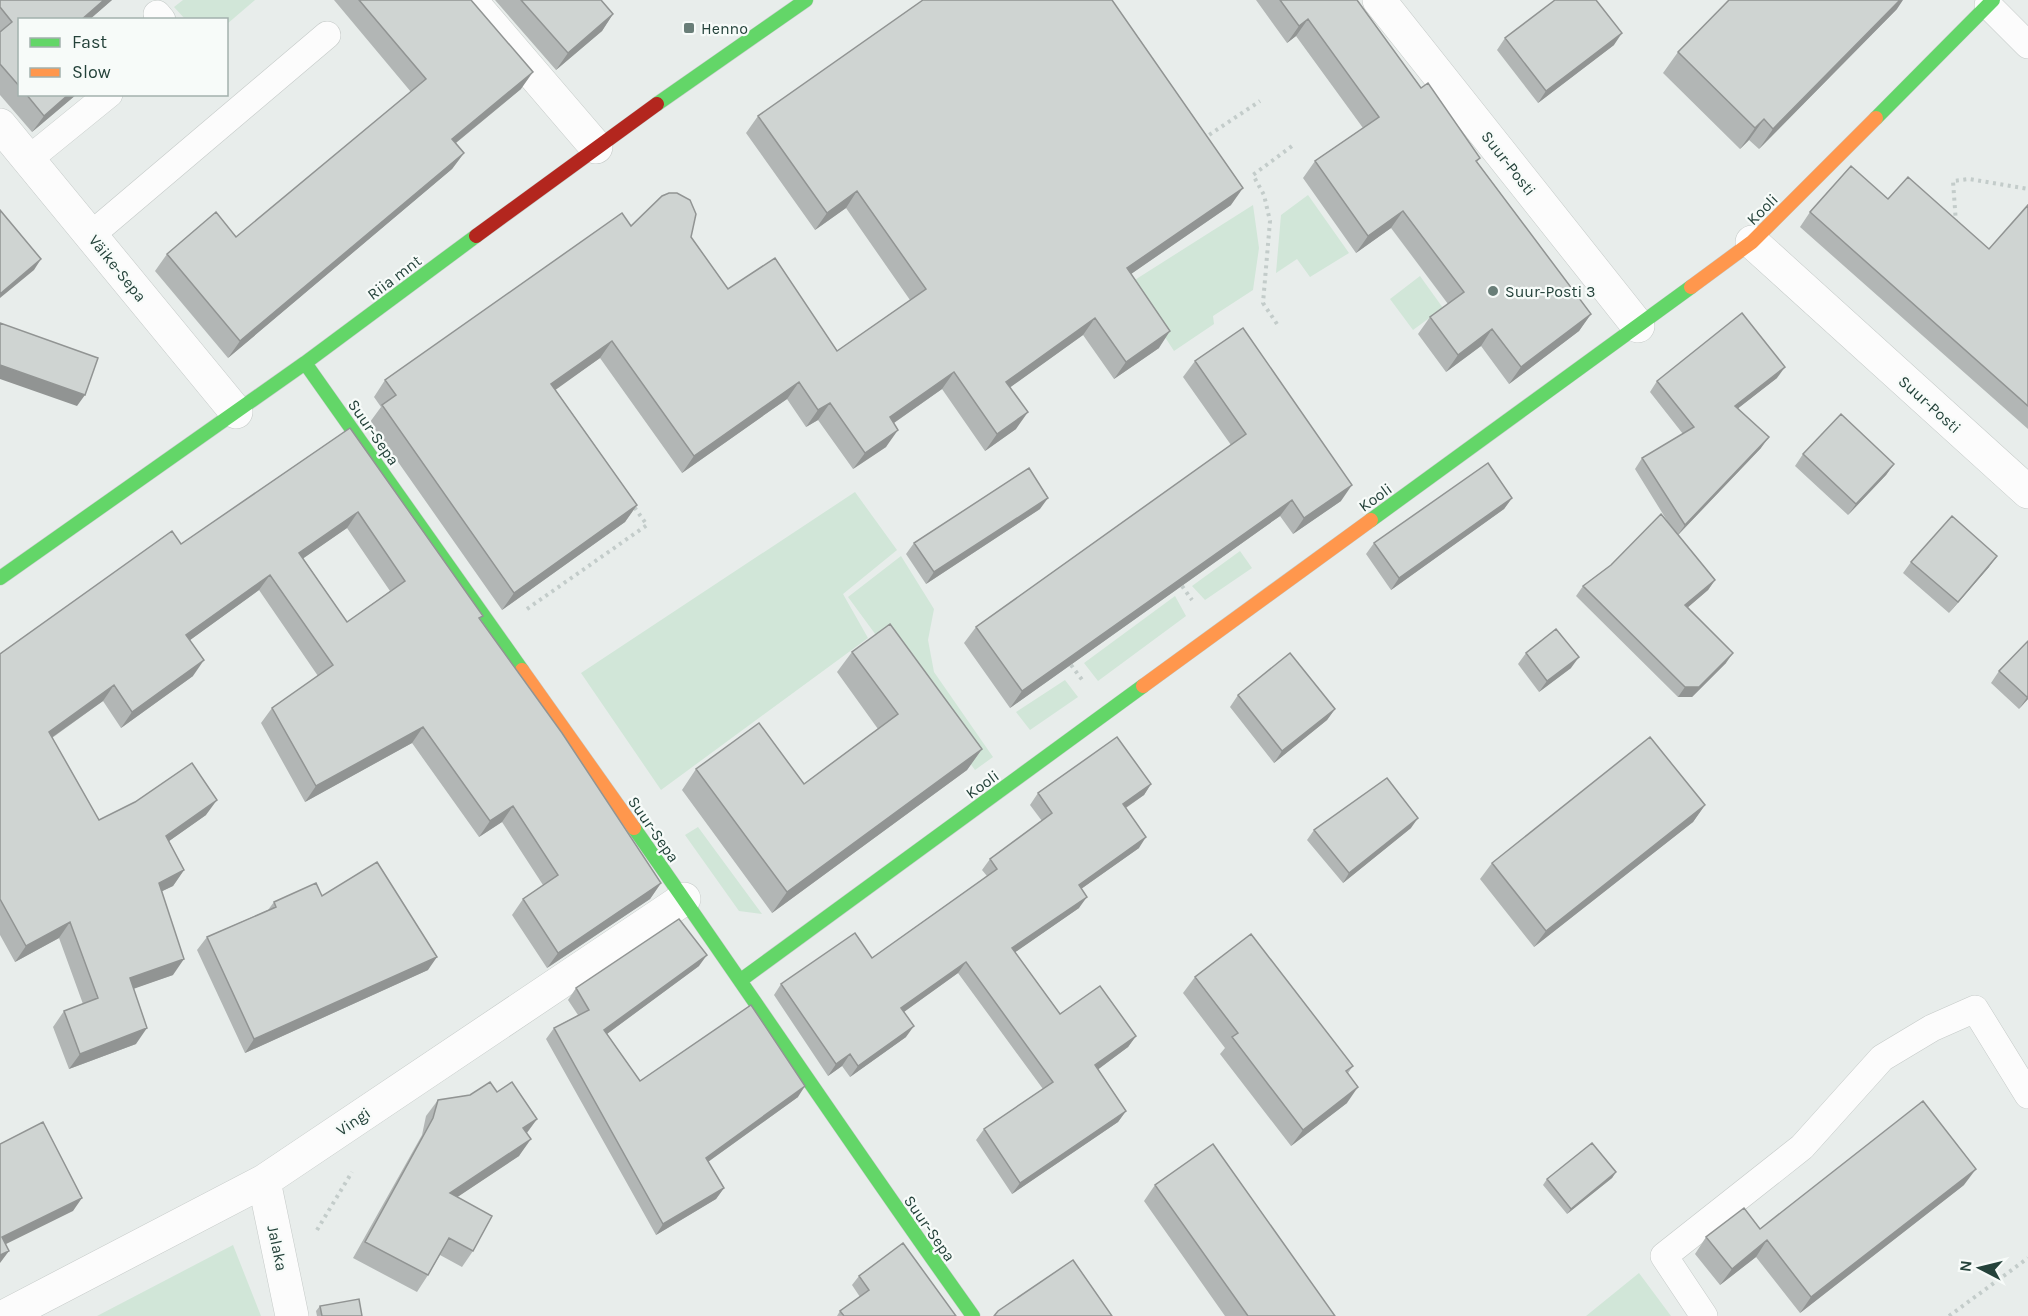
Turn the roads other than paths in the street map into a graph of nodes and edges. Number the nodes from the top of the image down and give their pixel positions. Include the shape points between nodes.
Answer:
1 (470, 0) edge
2 (806, 0) edge
3 (1379, 0) edge
4 (1990, 2) edge
5 (327, 35) dead end
6 (2028, 45) edge
7 (107, 96) edge
8 (0, 124) edge
9 (596, 147) junction
10 (29, 159) junction
11 (91, 235) junction
12 (1752, 242) junction
13 (1638, 326) junction
14 (306, 363) junction
15 (236, 412) junction
16 (2028, 492) edge
17 (0, 578) edge
18 (684, 899) junction
19 (741, 980) junction
20 (2028, 1095) edge
21 (264, 1181) junction
22 (5, 1316) edge
23 (292, 1316) edge
24 (973, 1316) edge
25 (1704, 1316) edge

1 - 9 street
2 - 9 street, Riia mnt
3 - 13 street, Suur-Posti
4 - 6 lane
4 - 12 street, Kooli
5 - 11 lane
7 - 10 lane
8 - 10 street, Väike-Sepa
9 - 14 street, Riia mnt
10 - 11 street, Väike-Sepa
11 - 15 street, Väike-Sepa
12 - 13 street, Kooli
12 - 16 street, Suur-Posti
13 - 19 street, Kooli
14 - 15 street, Riia mnt
14 - 18 street, Suur-Sepa
15 - 17 street, Riia mnt
18 - 19 street, Suur-Sepa
18 - 21 street, Vingi
19 - 24 street, Suur-Sepa
20 - 25 lane via 1975,1010 1932,1028 1882,1058 1802,1148 1664,1256
21 - 22 street, Vingi
21 - 23 street, Jalaka

